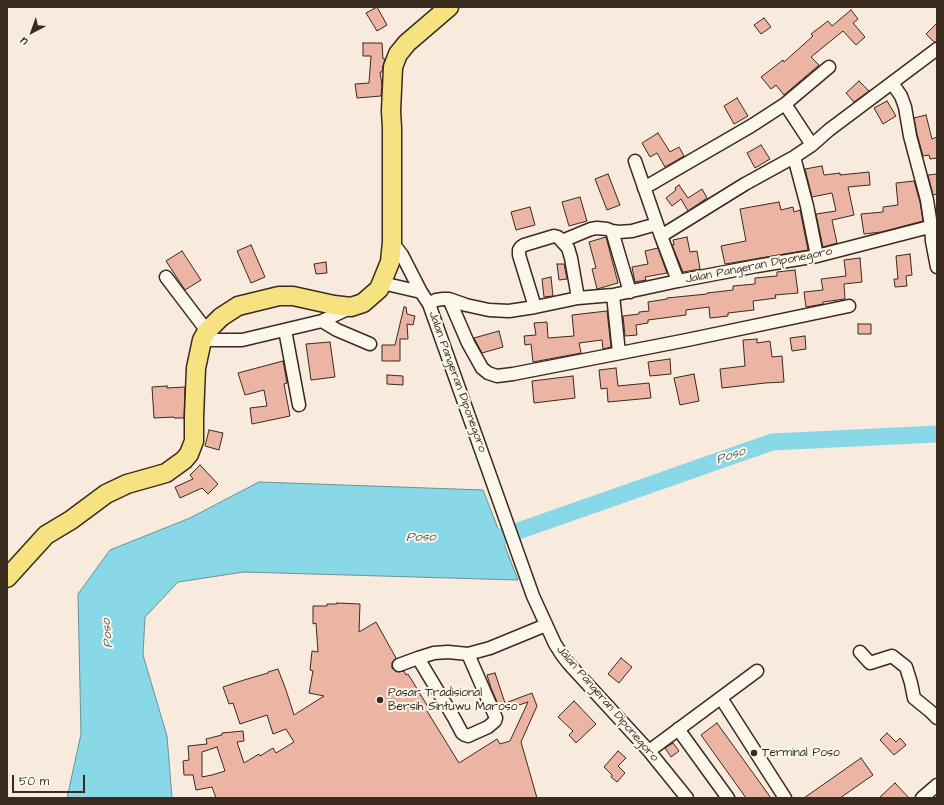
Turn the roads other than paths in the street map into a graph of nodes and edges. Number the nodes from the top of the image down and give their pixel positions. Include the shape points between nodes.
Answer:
1 (449, 7) edge
2 (937, 48) edge
3 (829, 66) dead end
4 (892, 83) junction
5 (786, 104) junction
6 (812, 145) junction
7 (794, 157) junction
8 (635, 161) dead end
9 (644, 188) junction
10 (657, 224) junction
11 (934, 226) edge
12 (612, 231) junction
13 (661, 236) junction
14 (562, 241) junction
15 (392, 242) junction
16 (817, 256) junction
17 (937, 267) edge
18 (166, 277) dead end
19 (678, 281) junction
20 (382, 283) junction
21 (421, 292) junction
22 (630, 292) junction
23 (613, 295) junction
24 (578, 298) junction
25 (449, 299) junction
26 (429, 304) junction
27 (849, 306) dead end
28 (351, 307) junction
29 (535, 307) junction
30 (322, 321) junction
31 (285, 330) junction
32 (204, 335) junction
33 (370, 344) dead end
34 (619, 353) junction
35 (299, 405) dead end
36 (7, 578) edge
37 (546, 625) junction
38 (860, 652) dead end
39 (468, 654) junction
40 (418, 658) junction
41 (399, 665) dead end
42 (757, 671) dead end
43 (721, 698) junction
44 (937, 718) edge
45 (678, 729) junction
46 (649, 751) junction
47 (937, 785) edge
48 (686, 798) edge
49 (728, 798) edge
50 (785, 798) edge
51 (922, 798) edge

1 - 15 highway via 407,43 398,54 394,67 391,111
2 - 4 street
3 - 5 street
4 - 6 street
4 - 11 street via 905,107 910,136
5 - 6 street
5 - 9 street
6 - 7 street
7 - 13 street
7 - 16 street
8 - 9 street
9 - 10 street
10 - 12 street via 632,231
10 - 13 street
11 - 16 street, Jalan Pangeran Diponegoro
11 - 17 street via 932,240
12 - 14 street via 591,229
12 - 22 street
13 - 19 street
14 - 24 street via 568,248 571,258
14 - 29 street via 554,236 524,245 519,250 518,255
15 - 20 highway via 390,262
15 - 21 street via 402,255
16 - 19 street, Jalan Pangeran Diponegoro
18 - 32 street
19 - 22 street, Jalan Pangeran Diponegoro
20 - 21 street
20 - 28 highway via 368,300
21 - 26 street
22 - 23 street, Jalan Pangeran Diponegoro
23 - 24 street, Jalan Pangeran Diponegoro
23 - 34 street
24 - 29 street, Jalan Pangeran Diponegoro
25 - 26 street, Jalan Pangeran Diponegoro via 443,298
25 - 29 street, Jalan Pangeran Diponegoro via 489,310 509,311
25 - 34 street via 482,368 496,376
26 - 37 street, Jalan Pangeran Diponegoro via 533,596
27 - 34 street
28 - 30 street
28 - 32 highway via 294,296 279,296 238,306 221,317
30 - 31 street
30 - 33 street
31 - 32 street via 242,340
31 - 35 street
32 - 36 highway via 196,368 194,441 190,454 166,473 127,484 106,494 46,535
37 - 39 street via 490,648
37 - 46 street, Jalan Pangeran Diponegoro via 562,655
38 - 44 street via 870,663 892,656 906,667 914,698
39 - 40 street via 434,653
39 - 40 street via 496,718 488,726 468,736 462,733
40 - 41 street
42 - 43 street
43 - 45 street
43 - 50 street
45 - 46 street
45 - 49 street
46 - 48 street, Jalan Pangeran Diponegoro
47 - 51 street

